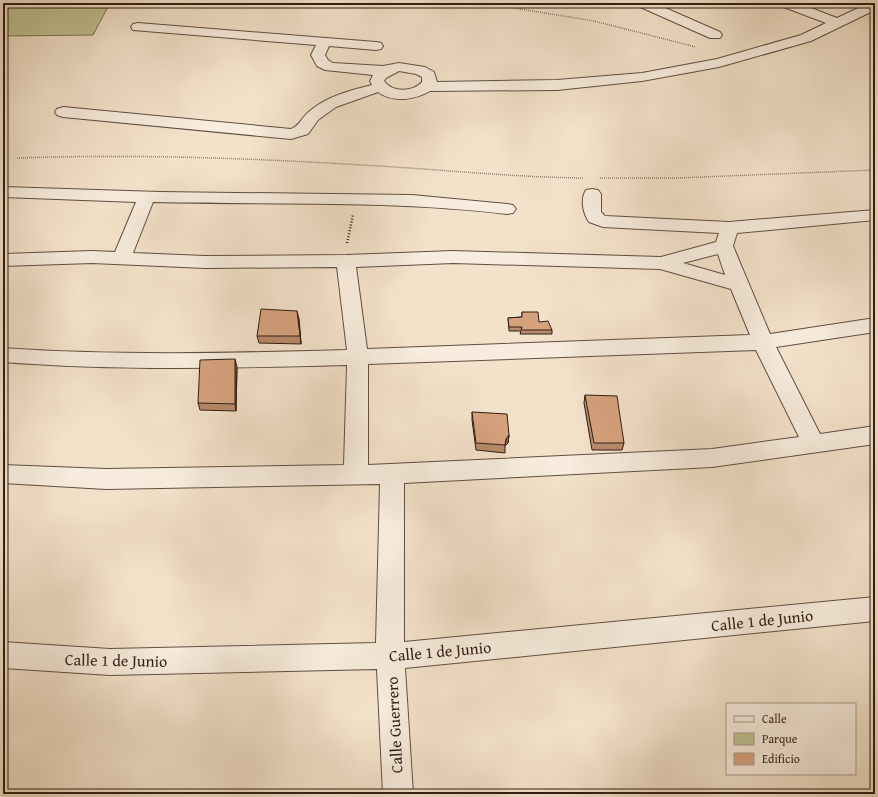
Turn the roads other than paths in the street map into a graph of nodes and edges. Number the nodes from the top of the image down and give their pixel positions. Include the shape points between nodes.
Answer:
1 (786, 3) edge
2 (815, 3) edge
3 (642, 4) edge
4 (875, 5) edge
5 (840, 14) edge
6 (138, 27) dead end
7 (715, 35) dead end
8 (324, 43) junction
9 (376, 46) dead end
10 (385, 71) junction
11 (429, 82) junction
12 (380, 87) junction
13 (63, 112) dead end
14 (590, 183) road end
15 (3, 192) edge
16 (146, 198) junction
17 (507, 209) dead end
18 (875, 215) edge
19 (726, 237) junction
20 (122, 258) junction
21 (346, 261) junction
22 (661, 263) junction
23 (5, 264) edge
24 (739, 285) junction
25 (875, 325) edge
26 (762, 342) junction
27 (3, 355) edge
28 (358, 357) junction
29 (875, 435) edge
30 (813, 443) junction
31 (3, 474) edge
32 (356, 474) junction
33 (392, 474) junction
34 (875, 609) edge
35 (3, 655) edge
36 (390, 656) junction
37 (398, 794) edge

1 - 5 street
2 - 5 street
3 - 7 street
4 - 5 street
5 - 11 street via 796,31 714,52 627,69
5 - 11 street via 806,38 719,63 642,77 557,85
6 - 8 street
8 - 9 street
8 - 10 street via 318,55 322,63 330,67
10 - 11 street via 399,67 413,68 425,72
10 - 12 street via 377,81
11 - 12 street via 417,92 402,94
12 - 13 street via 332,103 314,114 301,132 291,134
14 - 19 street via 592,212 595,218
15 - 16 street
16 - 17 street via 462,202
16 - 20 street
18 - 19 street
19 - 22 street
19 - 24 street
20 - 21 street via 205,262
20 - 23 street
21 - 22 street via 453,257
21 - 28 street
22 - 24 street
24 - 26 street
25 - 26 street
26 - 28 street
26 - 30 street
27 - 28 street via 87,361
28 - 32 street
29 - 30 street
30 - 33 street via 712,458
31 - 32 street via 106,479
32 - 33 street
33 - 36 street, Calle Guerrero
34 - 36 street, Calle 1 de Junio
35 - 36 street, Calle 1 de Junio via 110,662
36 - 37 street, Calle Guerrero

